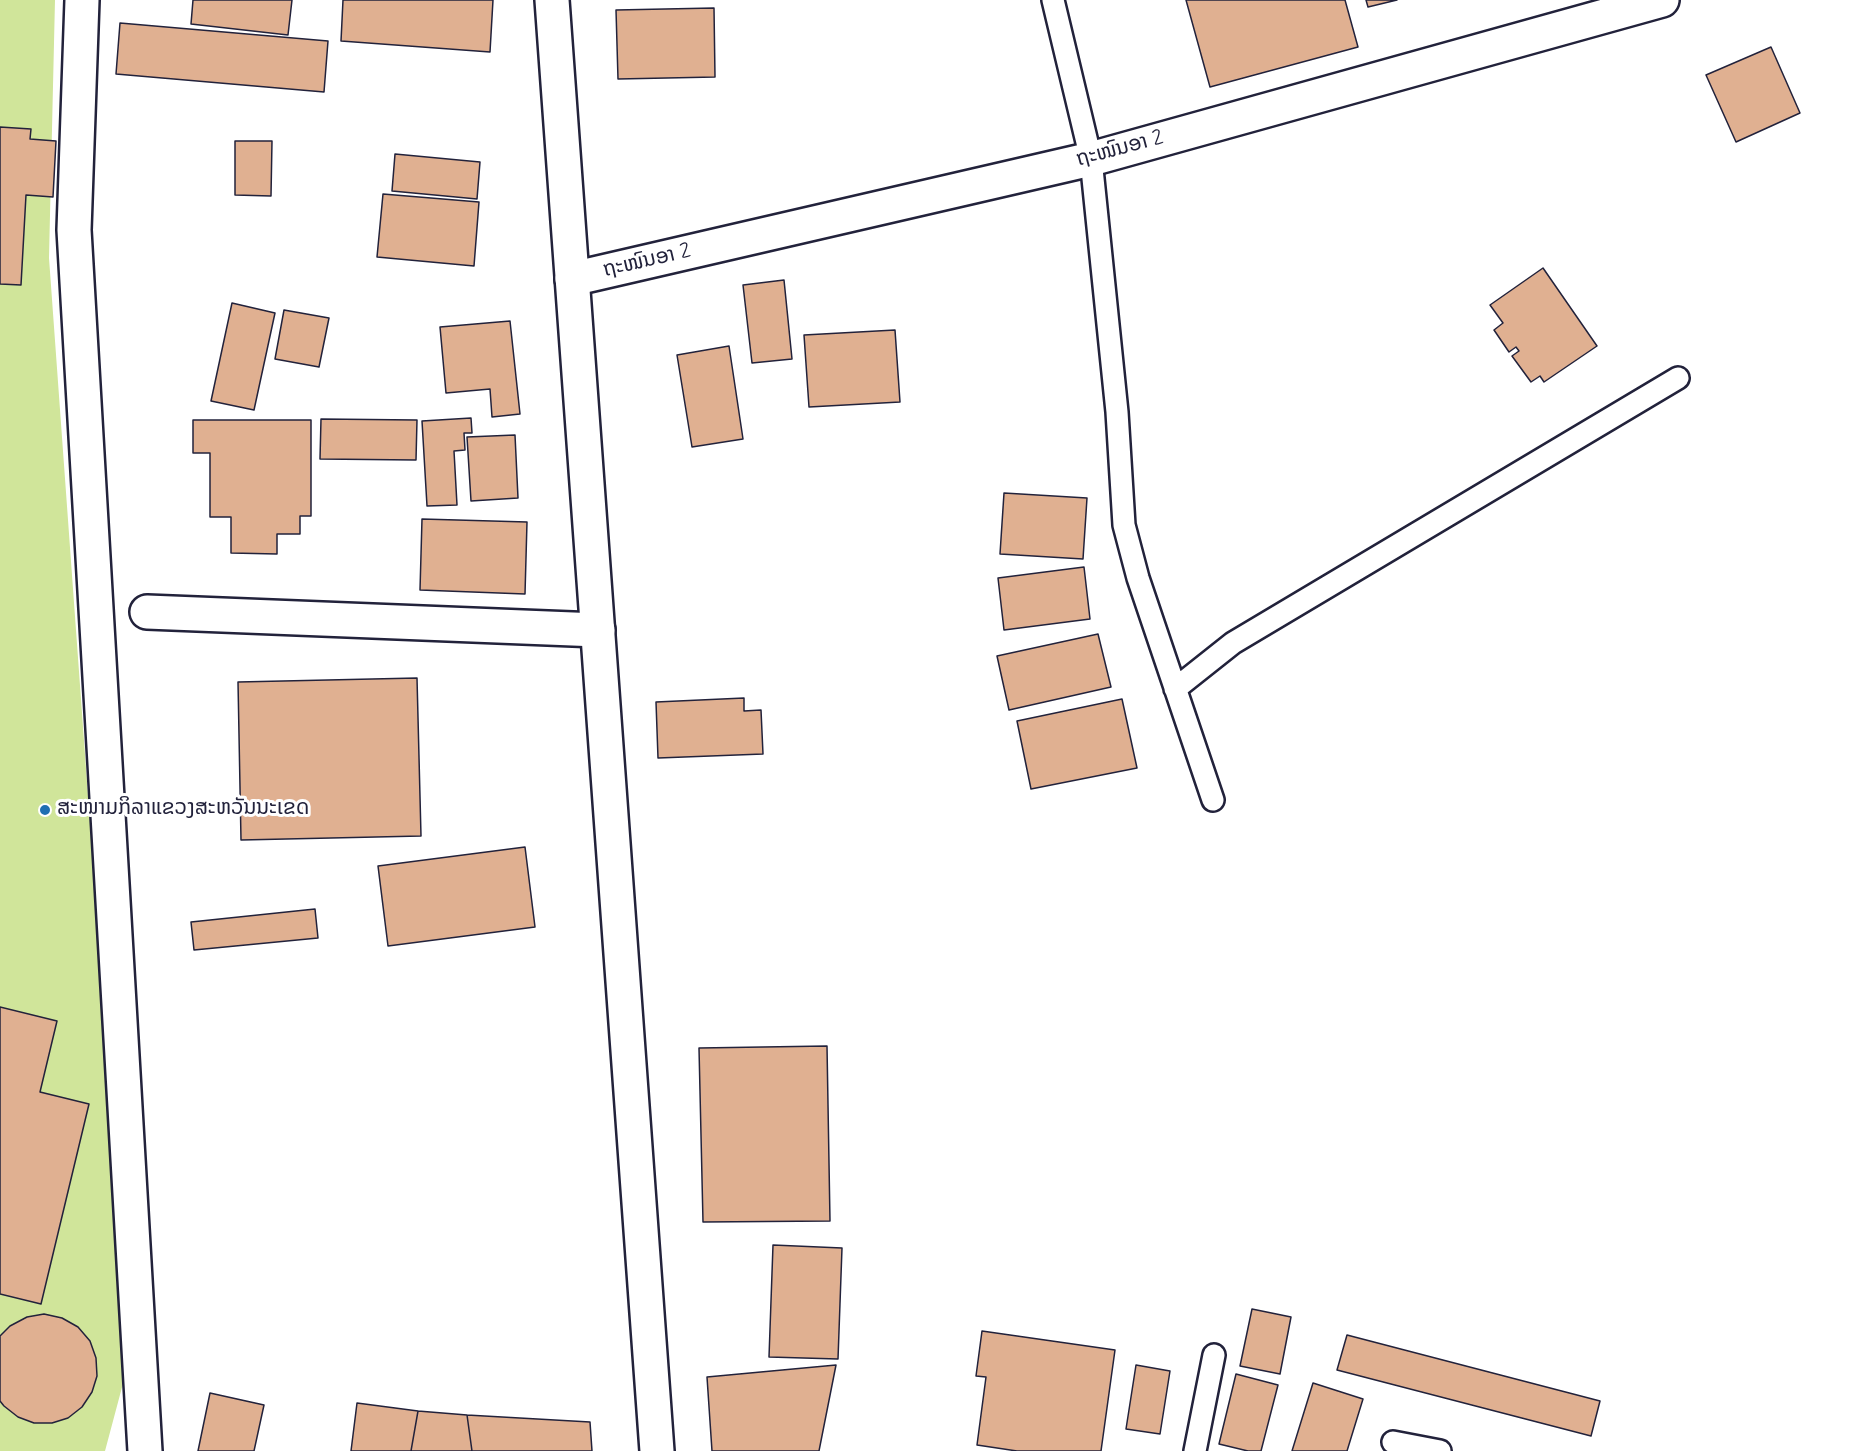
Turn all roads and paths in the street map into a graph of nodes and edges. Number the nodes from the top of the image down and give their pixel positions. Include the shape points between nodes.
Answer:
1 (82, 0) edge
2 (552, 0) edge
3 (1053, 0) edge
4 (1662, 0) edge
5 (1091, 159) junction
6 (572, 279) junction
7 (1678, 378) dead end
8 (147, 612) dead end
9 (598, 630) junction
10 (1175, 689) junction
11 (1213, 800) dead end
12 (1214, 1355) dead end
13 (1393, 1442) dead end
14 (145, 1451) edge
15 (657, 1451) edge
16 (1195, 1451) edge
17 (1440, 1451) edge

1 - 14 street via 74,230
2 - 6 street
3 - 5 lane
4 - 5 street, ຖະໜົນອາ 2
5 - 6 street, ຖະໜົນອາ 2
5 - 10 lane via 1116,400 1124,525
6 - 9 street
7 - 10 lane via 1233,643
8 - 9 street
9 - 15 street
10 - 11 lane
12 - 16 lane
13 - 17 lane

